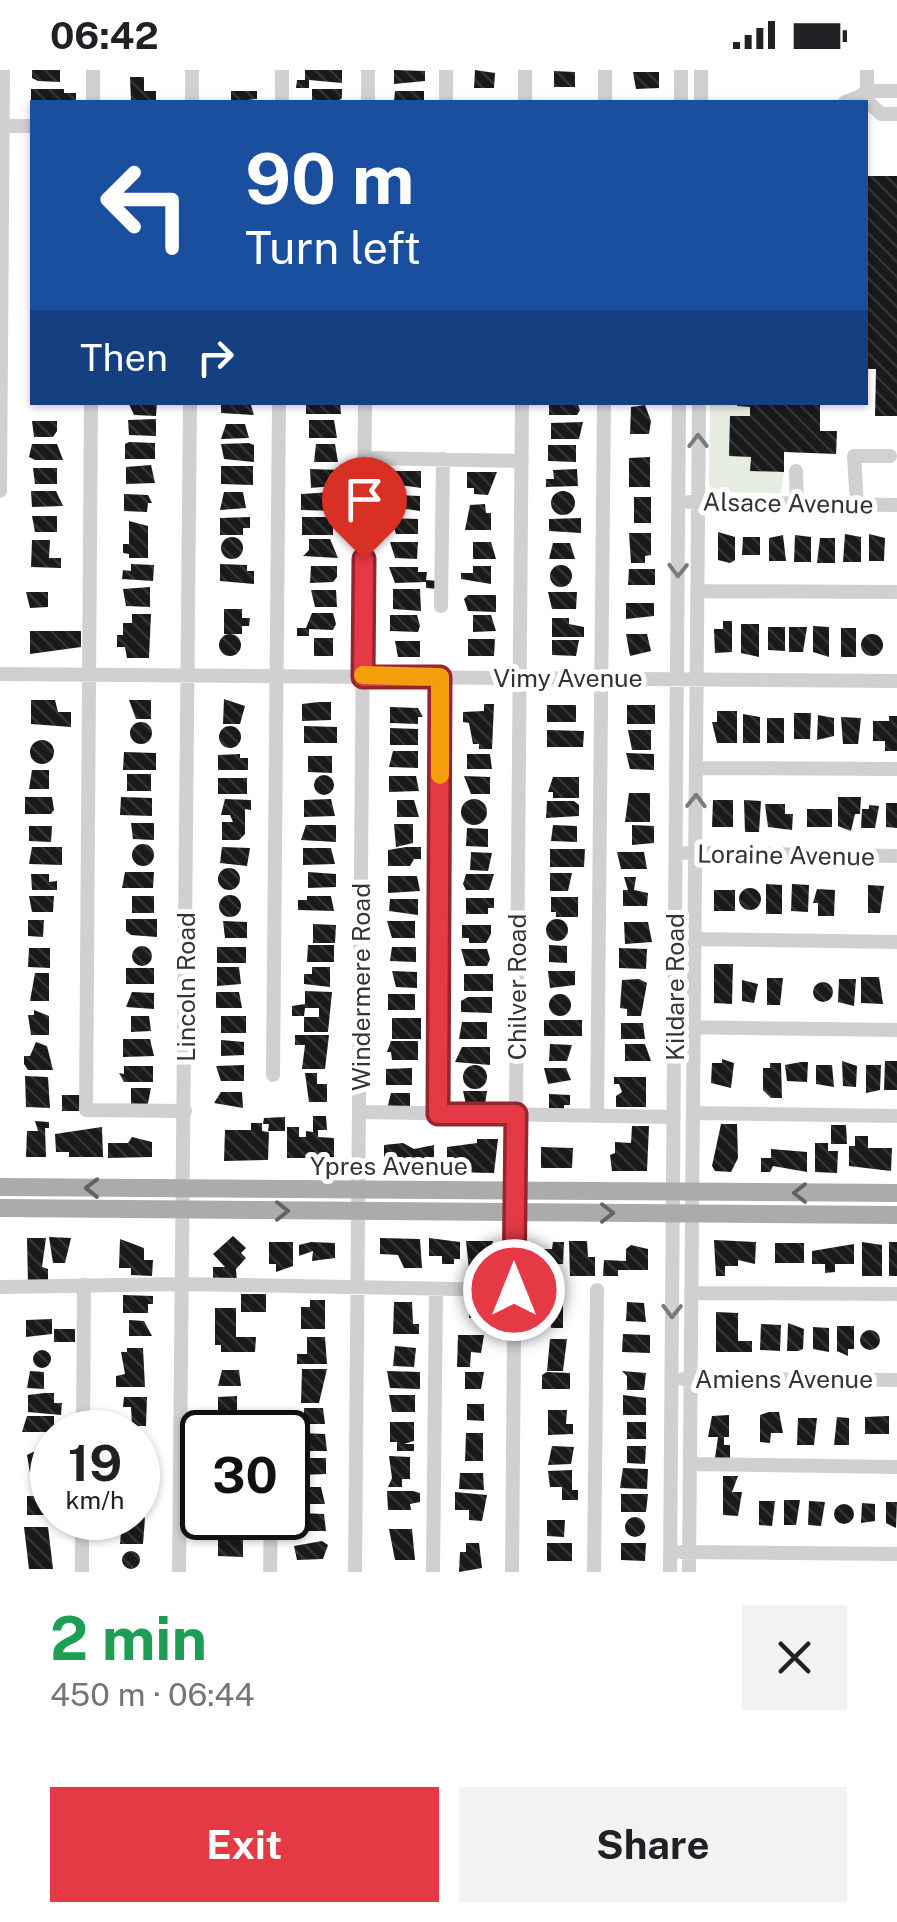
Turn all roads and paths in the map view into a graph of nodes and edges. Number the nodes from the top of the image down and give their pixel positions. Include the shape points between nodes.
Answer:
1 (4, 70) edge
2 (93, 70) edge
3 (192, 70) edge
4 (282, 70) edge
5 (368, 70) edge
6 (446, 70) edge
7 (525, 70) edge
8 (605, 70) edge
9 (681, 70) edge
10 (702, 70) edge
11 (868, 70) edge
12 (897, 91) edge
13 (863, 97) edge
14 (93, 100) edge
15 (192, 100) edge
16 (282, 100) edge
17 (368, 100) edge
18 (446, 100) edge
19 (525, 100) edge
20 (605, 100) edge
21 (681, 100) edge
22 (701, 100) edge
23 (868, 102) edge
24 (897, 114) edge
25 (2, 126) edge
26 (30, 126) edge
27 (91, 405) edge
28 (190, 405) edge
29 (279, 405) edge
30 (365, 405) edge
31 (522, 405) edge
32 (604, 405) edge
33 (679, 405) edge
34 (699, 405) edge
35 (890, 456) dead end
36 (365, 458) junction
37 (443, 459) junction
38 (522, 460) junction
39 (796, 471) dead end
40 (0, 491) edge
41 (679, 502) junction
42 (698, 502) junction
43 (797, 504) junction
44 (857, 504) junction
45 (897, 505) edge
46 (698, 591) junction
47 (897, 592) edge
48 (441, 606) dead end
49 (0, 674) edge
50 (89, 674) junction
51 (188, 675) junction
52 (277, 676) junction
53 (363, 677) junction
54 (440, 677) junction
55 (520, 678) junction
56 (602, 679) junction
57 (677, 679) junction
58 (696, 679) junction
59 (897, 681) edge
60 (696, 768) junction
61 (897, 768) edge
62 (676, 853) junction
63 (695, 854) junction
64 (897, 856) edge
65 (694, 939) junction
66 (897, 942) edge
67 (674, 1028) junction
68 (694, 1028) junction
69 (897, 1030) edge
70 (273, 1075) dead end
71 (185, 1111) junction
72 (360, 1112) junction
73 (438, 1114) junction
74 (516, 1114) junction
75 (693, 1114) junction
76 (597, 1116) junction
77 (674, 1116) junction
78 (897, 1116) edge
79 (0, 1187) edge
80 (185, 1189) junction
81 (515, 1190) junction
82 (358, 1191) junction
83 (683, 1192) junction
84 (897, 1193) edge
85 (0, 1208) edge
86 (184, 1210) junction
87 (358, 1212) junction
88 (515, 1212) junction
89 (683, 1214) junction
90 (897, 1215) edge
91 (181, 1284) junction
92 (0, 1286) edge
93 (84, 1286) junction
94 (436, 1289) junction
95 (358, 1290) junction
96 (514, 1290) junction
97 (598, 1290) dead end
98 (692, 1293) junction
99 (897, 1294) edge
100 (672, 1378) junction
101 (691, 1378) junction
102 (897, 1380) edge
103 (83, 1410) edge
104 (690, 1464) junction
105 (897, 1467) edge
106 (82, 1540) edge
107 (271, 1540) edge
108 (670, 1552) junction
109 (690, 1552) junction
110 (897, 1554) edge
111 (82, 1572) edge
112 (179, 1572) edge
113 (270, 1572) edge
114 (355, 1572) edge
115 (434, 1572) edge
116 (512, 1572) edge
117 (594, 1572) edge
118 (670, 1572) edge
119 (689, 1572) edge

1 - 25 street
2 - 14 street
3 - 15 street
4 - 16 street
5 - 17 street
6 - 18 street
7 - 19 street
8 - 20 street
9 - 21 street
10 - 22 street
11 - 13 street
12 - 13 street
23 - 24 street via 881,114
25 - 26 street
25 - 40 street
27 - 50 street
28 - 51 street, Lincoln Road
29 - 52 street
30 - 36 street, Windermere Road
31 - 38 street, Chilver Road
32 - 56 street
33 - 41 street, Kildare Road
42 -> 34 street, Kildare Road
35 - 44 street via 854,456
36 - 37 street
36 - 53 street, Windermere Road
37 - 38 street
37 - 48 street
38 - 55 street, Chilver Road
39 - 43 street
41 - 42 street, Alsace Avenue
41 -> 57 street, Kildare Road
42 - 43 street, Alsace Avenue
42 - 46 street, Kildare Road
43 - 44 street, Alsace Avenue
44 - 45 street, Alsace Avenue
46 - 47 street
46 - 58 street, Kildare Road
49 - 50 street, Vimy Avenue
50 - 51 street, Vimy Avenue
50 - 71 street via 86,1110
51 - 52 street, Vimy Avenue
51 - 71 street, Lincoln Road
52 - 53 street, Vimy Avenue
52 - 70 street
53 - 54 street, Vimy Avenue
53 - 72 street, Windermere Road
54 - 55 street, Vimy Avenue
54 - 73 street
55 - 56 street, Vimy Avenue
55 - 74 street, Chilver Road
56 - 57 street, Vimy Avenue
56 - 76 street
57 - 58 street, Vimy Avenue
57 - 62 street, Kildare Road
58 - 59 street, Vimy Avenue
58 - 60 street, Kildare Road
60 - 61 street
63 -> 60 street, Kildare Road
62 - 63 street, Loraine Avenue
62 - 67 street, Kildare Road
63 - 64 street, Loraine Avenue
63 - 65 street, Kildare Road
65 - 66 street
65 - 68 street, Kildare Road
67 - 68 street
67 - 77 street, Kildare Road
68 - 69 street
68 - 75 street, Kildare Road
71 - 80 street, Lincoln Road
72 - 73 street
72 - 82 street, Windermere Road
73 - 74 street
74 - 76 street
74 - 81 street, Chilver Road
75 - 78 street
75 - 83 street, Kildare Road
76 - 77 street
77 - 83 street, Kildare Road
80 -> 79 main road, Ypres Avenue
80 - 82 main road, Ypres Avenue
80 - 86 street, Lincoln Road
81 - 82 main road, Ypres Avenue
81 - 83 main road, Ypres Avenue
81 - 88 street, Chilver Road
82 - 87 street, Windermere Road
84 -> 83 main road, Ypres Avenue
83 - 89 street, Kildare Road
85 - 86 main road, Ypres Avenue
86 -> 87 main road, Ypres Avenue
86 - 91 street, Lincoln Road
87 - 88 main road, Ypres Avenue
87 - 95 street, Windermere Road
88 -> 89 main road, Ypres Avenue
88 - 96 street, Chilver Road
89 - 90 main road, Ypres Avenue
89 - 98 street, Kildare Road
89 -> 100 street, Kildare Road
91 - 93 street
91 - 95 street
91 - 112 street, Lincoln Road
92 - 93 street
93 - 103 street
94 - 95 street
94 - 96 street
94 - 115 street
95 - 114 street, Windermere Road
96 - 116 street, Chilver Road
97 - 117 street
98 - 99 street
98 - 101 street, Kildare Road
100 - 101 street, Amiens Avenue
100 - 108 street, Kildare Road
101 - 102 street, Amiens Avenue
101 - 104 street, Kildare Road
104 - 105 street
104 - 109 street, Kildare Road
106 - 111 street
107 - 113 street
108 - 109 street
108 - 118 street, Kildare Road
109 - 110 street
109 - 119 street, Kildare Road

